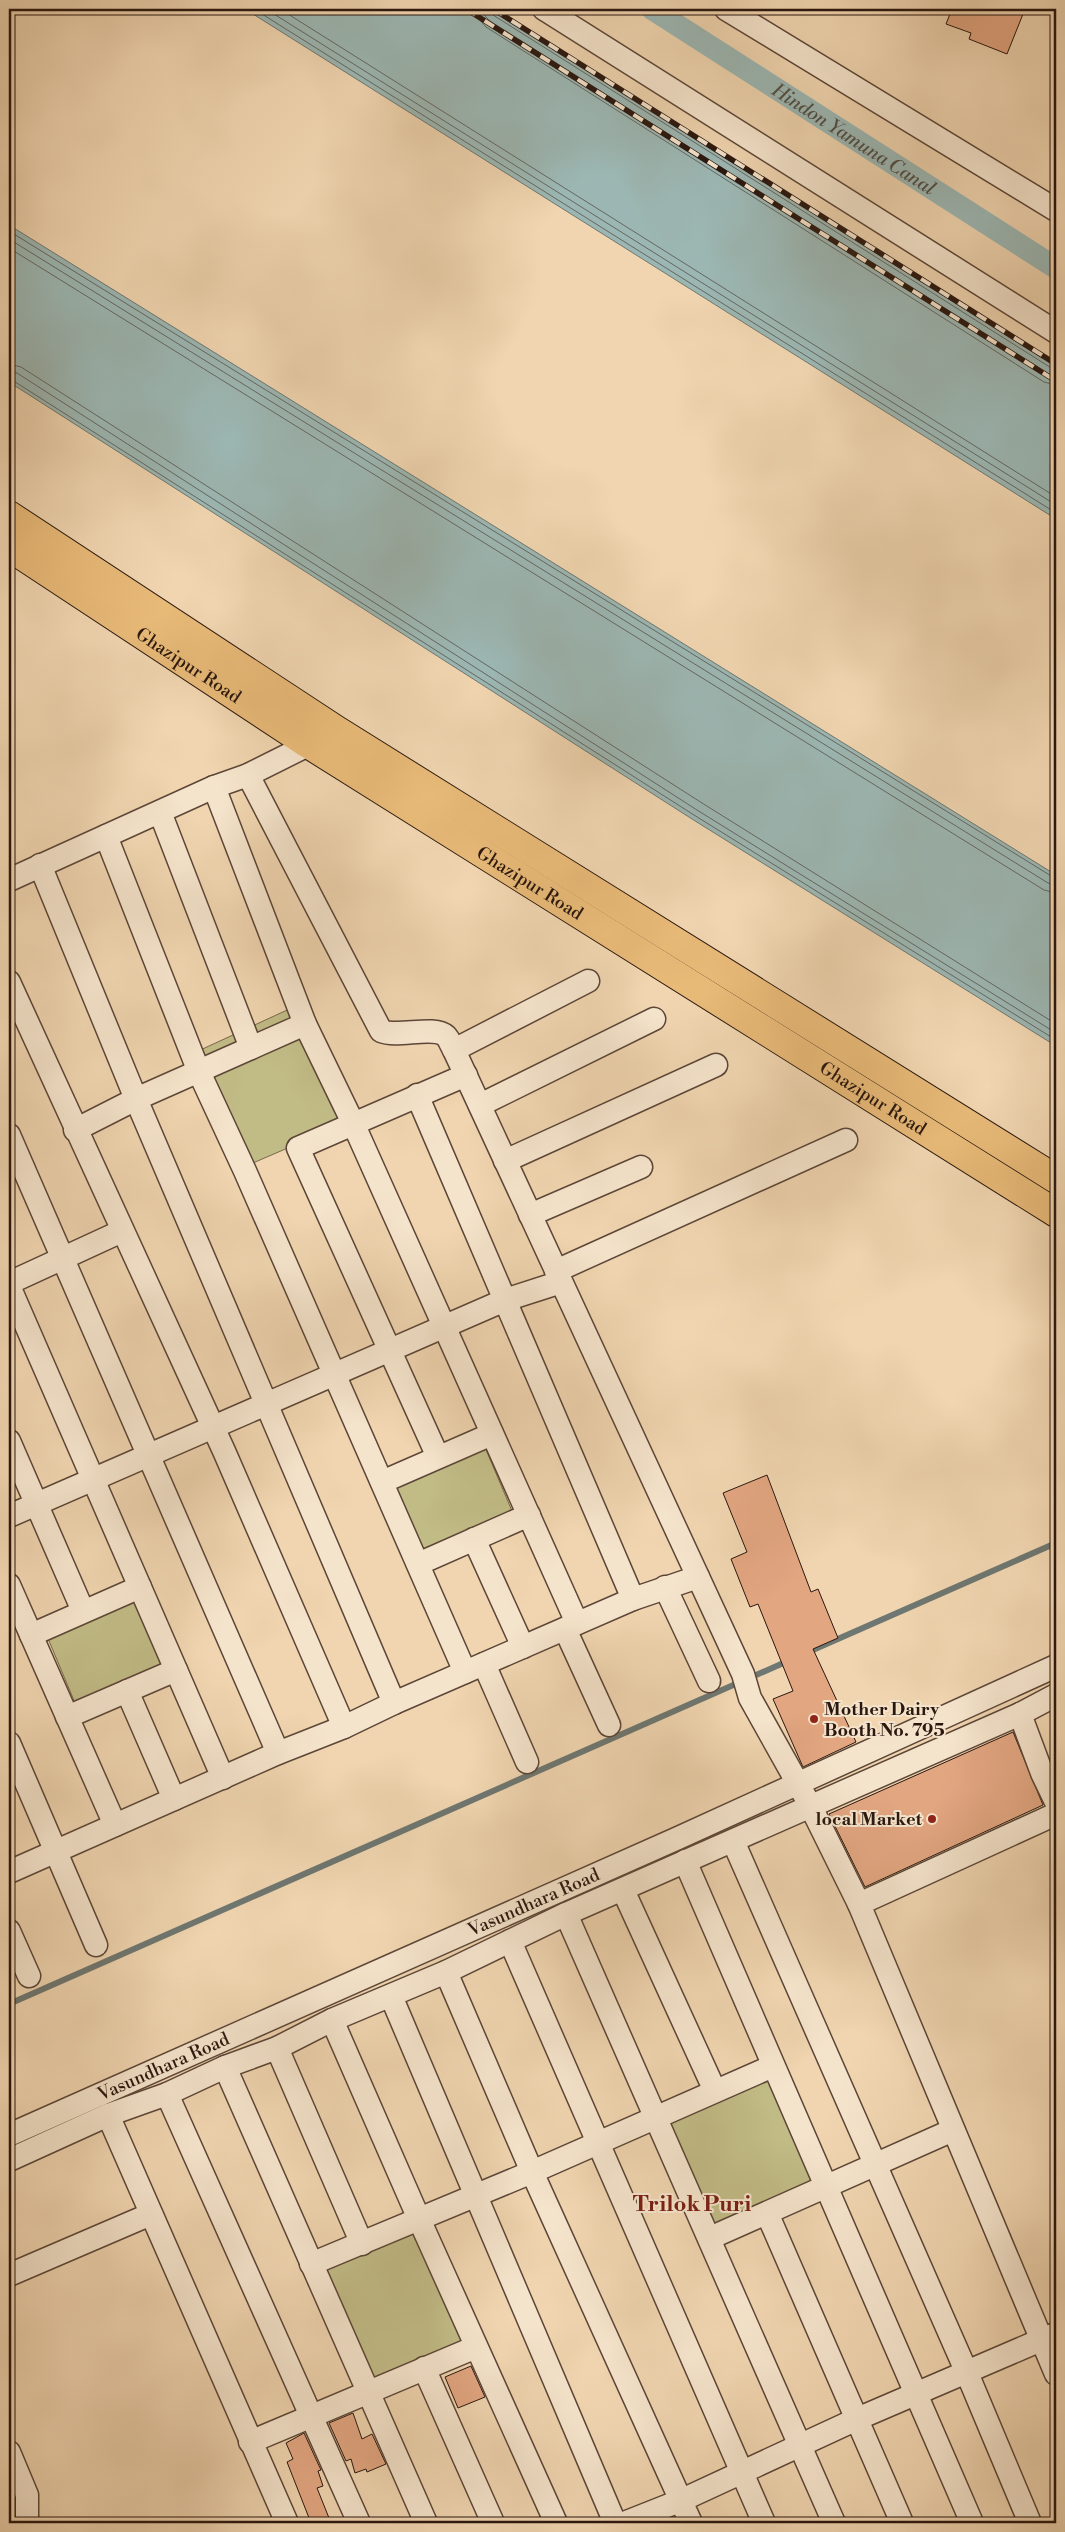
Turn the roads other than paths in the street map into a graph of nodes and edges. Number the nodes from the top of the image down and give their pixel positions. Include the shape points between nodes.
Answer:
1 (544, 9) edge
2 (726, 9) edge
3 (1056, 210) edge
4 (1056, 332) edge
5 (9, 516) edge
6 (9, 548) edge
7 (338, 731) junction
8 (308, 744) junction
9 (248, 774) junction
10 (214, 787) junction
11 (160, 812) junction
12 (106, 836) junction
13 (40, 865) junction
14 (9, 880) edge
15 (588, 981) dead end
16 (9, 982) edge
17 (654, 1019) dead end
18 (305, 1024) junction
19 (251, 1048) junction
20 (454, 1050) junction
21 (716, 1065) dead end
22 (199, 1072) junction
23 (466, 1075) junction
24 (417, 1095) junction
25 (136, 1099) junction
26 (480, 1106) junction
27 (353, 1123) junction
28 (75, 1130) junction
29 (9, 1135) edge
30 (846, 1140) dead end
31 (505, 1161) junction
32 (641, 1167) dead end
33 (1056, 1179) edge
34 (1056, 1213) edge
35 (530, 1215) junction
36 (122, 1231) junction
37 (62, 1258) junction
38 (558, 1276) junction
39 (9, 1284) edge
40 (505, 1300) junction
41 (444, 1327) junction
42 (390, 1350) junction
43 (335, 1375) junction
44 (267, 1403) junction
45 (212, 1427) junction
46 (492, 1434) junction
47 (9, 1441) edge
48 (148, 1456) junction
49 (438, 1458) junction
50 (93, 1480) junction
51 (382, 1482) junction
52 (36, 1504) junction
53 (529, 1515) junction
54 (9, 1516) edge
55 (474, 1539) junction
56 (418, 1564) junction
57 (698, 1577) junction
58 (9, 1585) edge
59 (665, 1586) junction
60 (140, 1587) junction
61 (633, 1599) junction
62 (83, 1611) junction
63 (571, 1626) junction
64 (31, 1635) junction
65 (523, 1647) junction
66 (1056, 1666) edge
67 (475, 1668) junction
68 (176, 1670) junction
69 (709, 1681) dead end
70 (127, 1691) junction
71 (1056, 1695) edge
72 (394, 1703) junction
73 (1020, 1714) junction
74 (67, 1717) junction
75 (609, 1725) dead end
76 (344, 1727) junction
77 (9, 1743) edge
78 (278, 1753) junction
79 (527, 1762) dead end
80 (223, 1778) junction
81 (798, 1784) junction
82 (174, 1800) junction
83 (1056, 1802) edge
84 (811, 1807) junction
85 (1056, 1814) edge
86 (115, 1825) junction
87 (733, 1841) junction
88 (56, 1852) junction
89 (685, 1861) junction
90 (9, 1872) edge
91 (624, 1890) junction
92 (859, 1904) junction
93 (566, 1914) junction
94 (9, 1931) edge
95 (510, 1941) junction
96 (96, 1946) dead end
97 (446, 1972) junction
98 (29, 1976) dead end
99 (391, 1996) junction
100 (332, 2020) junction
101 (277, 2048) junction
102 (773, 2066) junction
103 (226, 2068) junction
104 (715, 2091) junction
105 (167, 2094) junction
106 (108, 2115) junction
107 (656, 2116) junction
108 (953, 2130) junction
109 (9, 2135) edge
110 (599, 2141) junction
111 (9, 2160) edge
112 (874, 2166) junction
113 (532, 2172) junction
114 (826, 2186) junction
115 (474, 2195) junction
116 (766, 2213) junction
117 (150, 2214) junction
118 (418, 2219) junction
119 (710, 2238) junction
120 (362, 2244) junction
121 (311, 2264) junction
122 (9, 2275) edge
123 (1049, 2337) edge
124 (476, 2347) junction
125 (424, 2368) junction
126 (967, 2373) junction
127 (1056, 2374) edge
128 (367, 2392) junction
129 (916, 2394) junction
130 (312, 2415) junction
131 (857, 2418) junction
132 (250, 2442) junction
133 (800, 2445) junction
134 (9, 2452) edge
135 (742, 2471) junction
136 (682, 2500) junction
137 (28, 2523) edge
138 (287, 2523) edge
139 (360, 2523) edge
140 (426, 2523) edge
141 (493, 2523) edge
142 (556, 2523) edge
143 (615, 2523) edge
144 (624, 2523) edge
145 (691, 2523) edge
146 (764, 2523) edge
147 (834, 2523) edge
148 (902, 2523) edge
149 (972, 2523) edge
150 (1030, 2523) edge

1 - 4 street
2 - 3 street
5 - 7 main road, Ghazipur Road
6 - 8 main road, Ghazipur Road
7 - 8 street
7 - 33 main road, Ghazipur Road
8 - 9 street
8 - 34 main road, Ghazipur Road
9 - 10 street
9 - 20 street via 381,1031 392,1034 438,1032 447,1037
10 - 11 street
10 - 18 street
11 - 12 street
11 - 19 street
12 - 13 street
12 - 22 street
13 - 14 street
13 - 25 street
15 - 20 street
16 - 28 street
17 - 26 street
18 - 19 street
18 - 27 street
19 - 22 street
20 - 23 street
21 - 31 street
22 - 25 street
22 - 43 street
23 - 24 street
23 - 26 street
24 - 27 street
24 - 40 street
25 - 28 street
25 - 44 street
26 - 31 street
27 - 41 street
27 - 42 street via 298,1148
28 - 36 street
29 - 37 street
30 - 38 street
31 - 35 street
32 - 35 street
35 - 38 street
36 - 37 street
36 - 45 street
37 - 39 street
37 - 48 street
38 - 40 street
38 - 57 street
39 - 50 street
40 - 41 street
40 - 61 street
41 - 42 street
41 - 46 street
42 - 43 street
42 - 49 street
43 - 44 street
43 - 51 street
44 - 45 street
44 - 72 street
45 - 48 street
45 - 76 street
46 - 49 street
46 - 53 street
47 - 52 street
48 - 50 street
48 - 78 street
49 - 51 street
50 - 52 street
50 - 60 street
51 - 56 street
52 - 54 street
52 - 62 street
53 - 55 street
53 - 63 street
55 - 56 street
55 - 65 street
56 - 67 street
57 - 59 street
57 - 81 street via 743,1674 750,1698
58 - 64 street
59 - 61 street
59 - 69 street
60 - 62 street
60 - 68 street
61 - 63 street
62 - 64 street
63 - 65 street
63 - 75 street
64 - 74 street
65 - 67 street
66 - 81 street, Vasundhara Road
67 - 72 street
67 - 79 street
68 - 70 street
68 - 80 street
70 - 74 street
70 - 82 street
71 - 73 street, Vasundhara Road
72 - 76 street
73 - 83 street
73 - 84 street, Vasundhara Road
74 - 86 street
76 - 78 street
77 - 88 street
78 - 80 street
80 - 82 street
81 - 84 street
81 - 109 street, Vasundhara Road
82 - 86 street
84 - 87 street, Vasundhara Road
84 - 92 street
85 - 92 street
86 - 88 street
87 - 89 street, Vasundhara Road
87 - 112 street
88 - 90 street
88 - 96 street
89 - 91 street, Vasundhara Road
89 - 102 street
91 - 93 street, Vasundhara Road
91 - 104 street
92 - 108 street
93 - 95 street, Vasundhara Road
93 - 107 street
94 - 98 street
95 - 97 street, Vasundhara Road
95 - 110 street
97 - 99 street, Vasundhara Road
97 - 113 street
99 - 100 street, Vasundhara Road
99 - 115 street
100 - 101 street, Vasundhara Road
100 - 118 street
101 - 103 street, Vasundhara Road
101 - 120 street
102 - 104 street
102 - 114 street
103 - 105 street, Vasundhara Road
103 - 121 street
104 - 107 street
105 - 106 street, Vasundhara Road
105 - 130 street
106 - 111 street, Vasundhara Road
106 - 117 street
107 - 110 street
107 - 119 street
108 - 112 street
108 - 123 street
110 - 113 street
110 - 135 street
112 - 114 street
112 - 126 street
113 - 115 street
113 - 136 street
114 - 116 street
114 - 129 street
115 - 118 street
115 - 143 street
116 - 119 street
116 - 131 street
117 - 122 street
117 - 132 street
118 - 120 street
118 - 124 street
119 - 133 street
120 - 121 street
121 - 128 street
123 - 126 street
123 - 127 street
124 - 125 street
124 - 142 street
125 - 128 street
125 - 141 street
126 - 129 street
126 - 150 street
128 - 130 street
128 - 140 street
129 - 131 street
129 - 149 street
130 - 132 street
130 - 139 street
131 - 133 street
131 - 148 street
132 - 138 street
133 - 135 street
133 - 147 street
134 - 137 street via 27,2495
135 - 136 street
135 - 146 street
136 - 144 street
136 - 145 street

